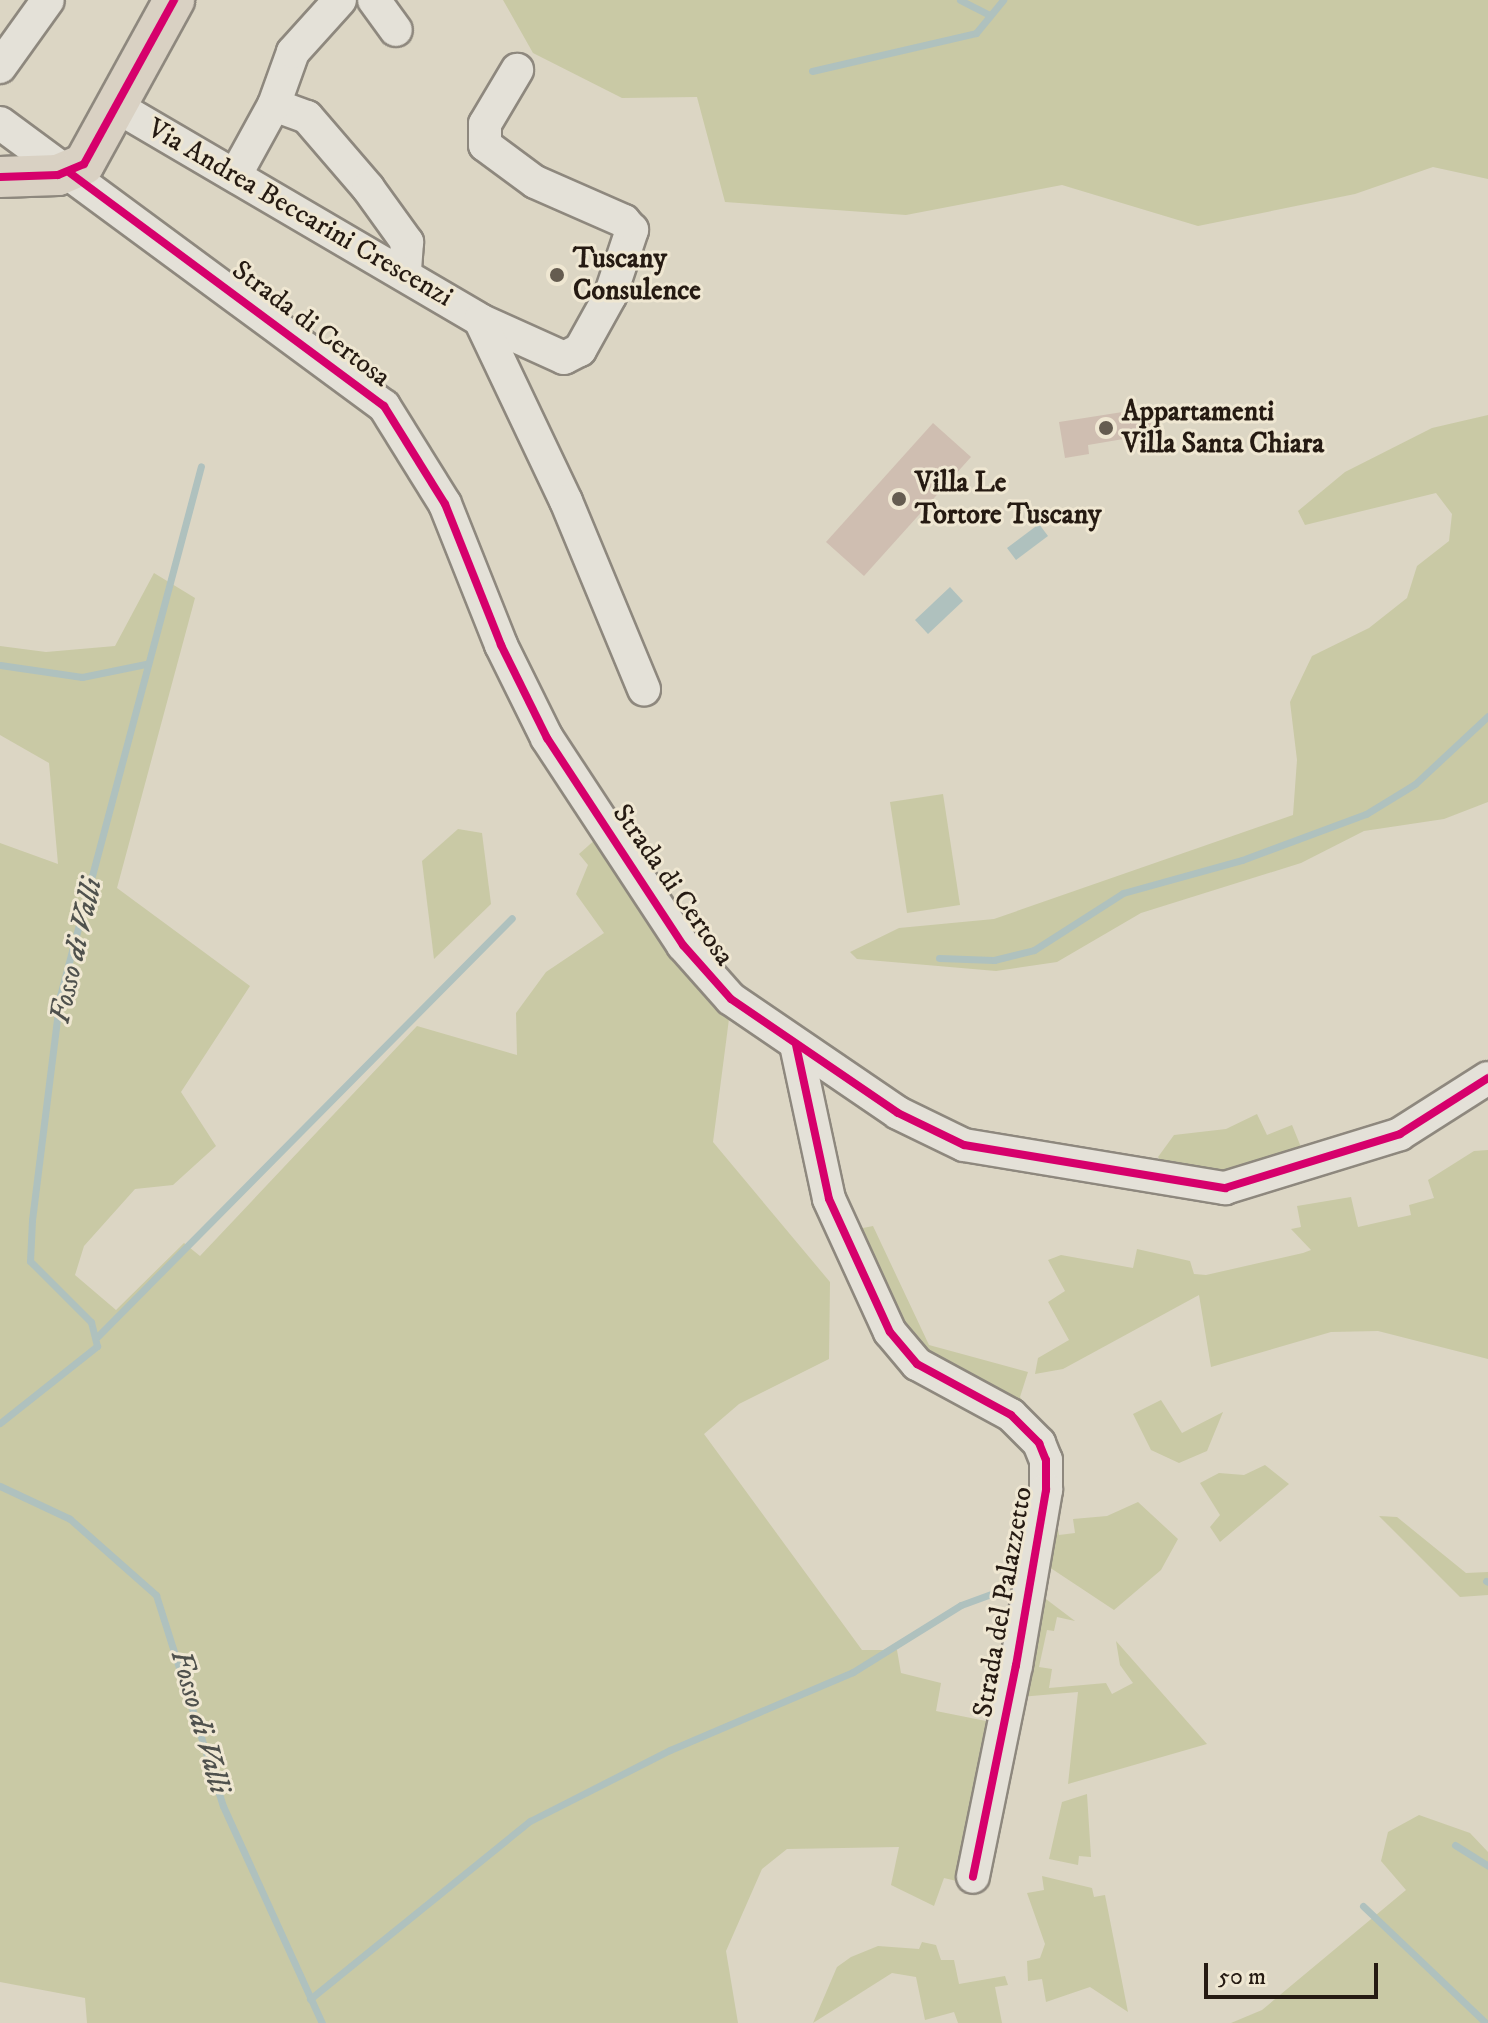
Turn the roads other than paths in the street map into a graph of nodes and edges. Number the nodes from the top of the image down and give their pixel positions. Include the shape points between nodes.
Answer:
1 (48, 0) edge
2 (174, 0) edge
3 (340, 0) edge
4 (374, 0) edge
5 (396, 30) dead end
6 (0, 67) edge
7 (517, 70) dead end
8 (274, 105) junction
9 (119, 108) junction
10 (0, 123) edge
11 (70, 173) junction
12 (236, 174) junction
13 (0, 177) edge
14 (405, 271) junction
15 (480, 320) junction
16 (644, 689) dead end
17 (796, 1045) junction
18 (1488, 1078) edge
19 (973, 1877) dead end

1 - 6 street
2 - 9 main road
3 - 8 street via 293,52
4 - 5 street
7 - 15 street, Via Andrea Beccarini Crescenzi via 485,124 485,145 535,182 624,221 632,234 617,283 571,357 550,355
8 - 12 street
8 - 14 street via 307,117 377,199 407,242
9 - 11 main road via 94,152
9 - 12 street, Via Andrea Beccarini Crescenzi
10 - 11 street, Strada di Certosa
11 - 13 main road
11 - 17 street, Strada di Certosa via 392,415 445,504 501,645 547,738 606,831 716,985
12 - 14 street, Via Andrea Beccarini Crescenzi
14 - 15 street, Via Andrea Beccarini Crescenzi
15 - 16 street, Via Andrea Beccarini Crescenzi via 566,501
17 - 18 street, Strada di Certosa via 898,1113 955,1142 1211,1188 1268,1179 1400,1134
17 - 19 street, Strada del Palazzetto via 829,1199 890,1332 917,1364 1011,1415 1034,1436 1046,1460 1046,1490 1016,1665

